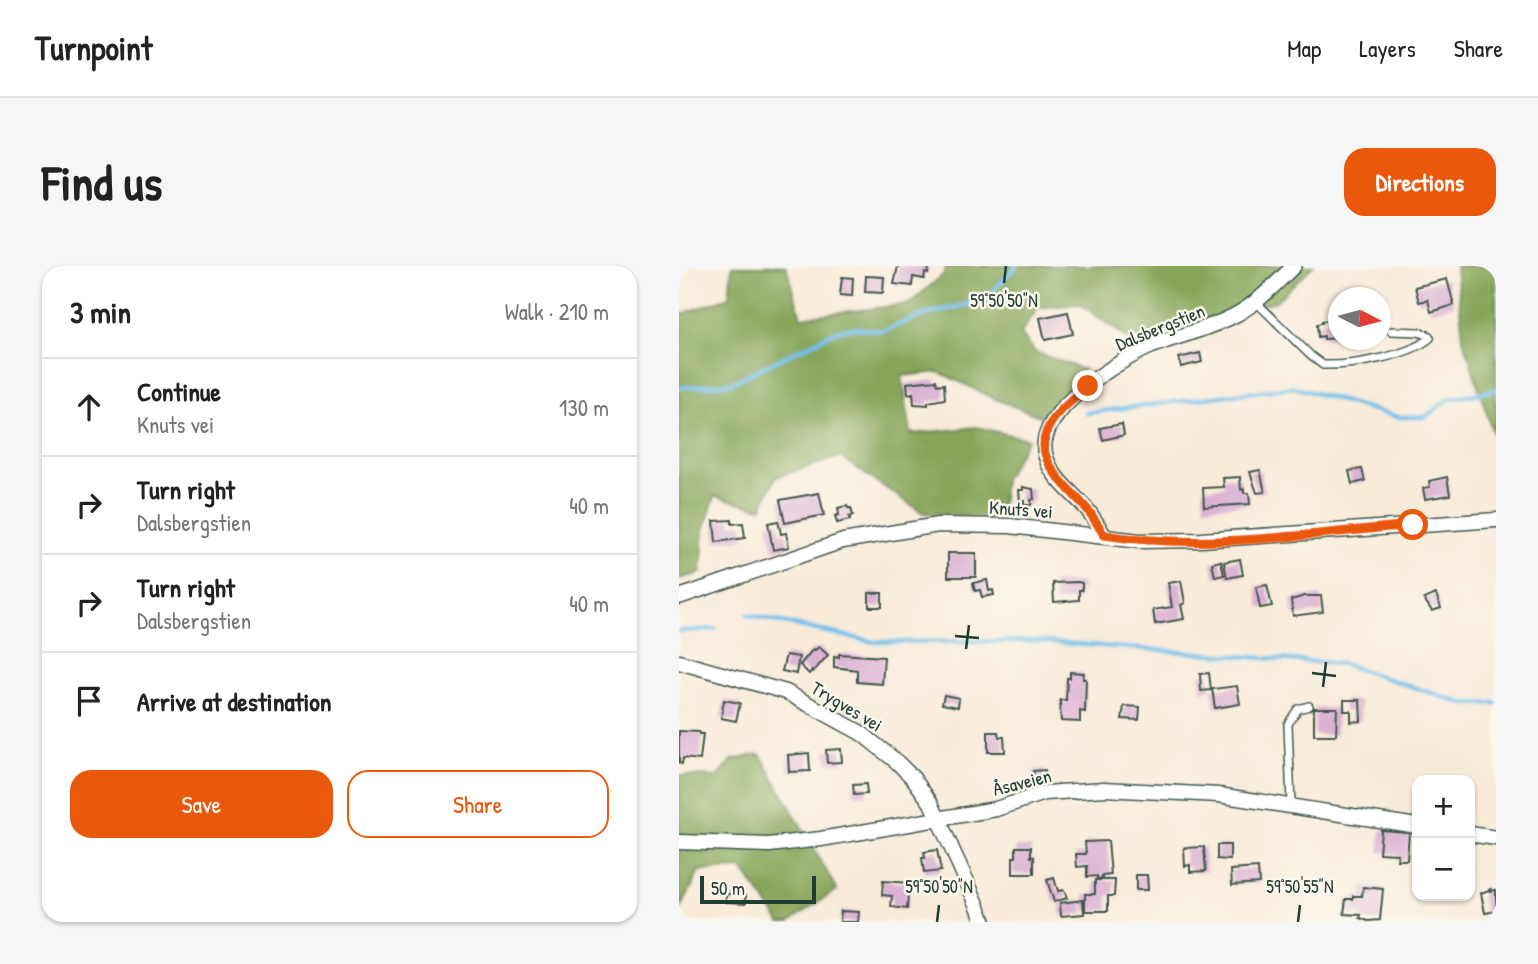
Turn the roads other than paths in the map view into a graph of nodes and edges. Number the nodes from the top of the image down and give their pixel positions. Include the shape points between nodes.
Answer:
1 (1294, 266) edge
2 (1256, 302) junction
3 (1391, 331) dead end
4 (1496, 520) edge
5 (1104, 535) junction
6 (679, 597) edge
7 (679, 662) edge
8 (1309, 706) dead end
9 (1291, 805) junction
10 (938, 820) junction
11 (1412, 825) edge
12 (1475, 835) edge
13 (1496, 838) edge
14 (679, 842) edge
15 (984, 922) edge

1 - 2 street, Dalsbergstien
2 - 3 lane via 1323,365 1363,363 1430,338 1418,332
2 - 5 street, Dalsbergstien via 1223,322 1120,362 1055,416 1045,438 1045,457
4 - 5 street, Knuts vei via 1201,540 1140,541
5 - 6 street, Knuts vei via 1010,526 908,529 843,541
7 - 10 street, Trygves vei via 786,692 860,733 913,778
8 - 9 lane via 1298,709 1288,724
9 - 10 street, Åsaveien via 1219,795 1104,789 1045,793 996,809
9 - 11 street, Åsaveien
10 - 14 street, Åsaveien via 769,845
10 - 15 street, Trygves vei
12 - 13 street

